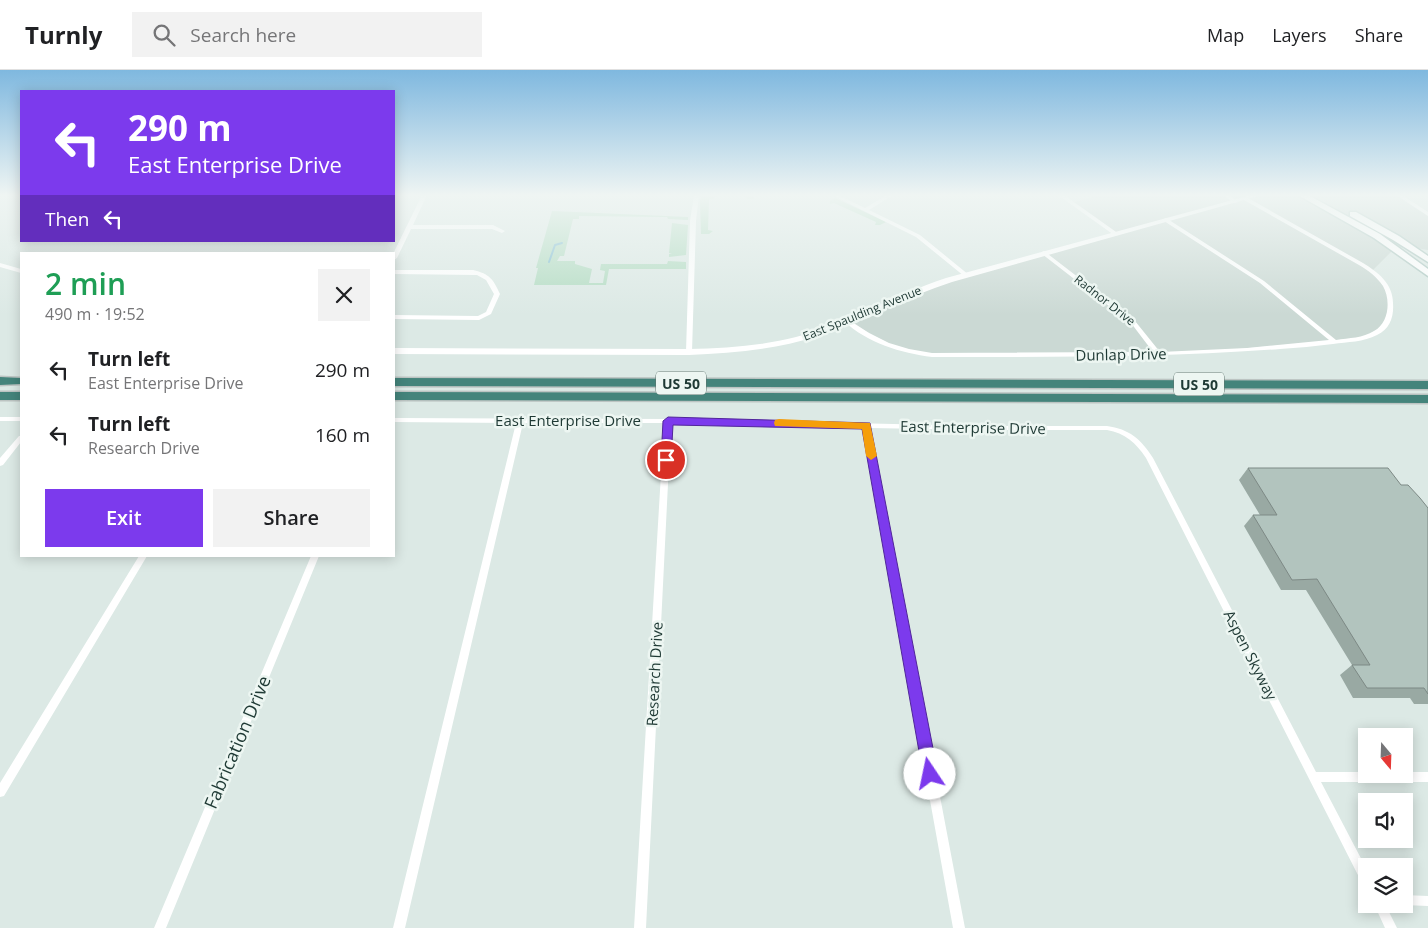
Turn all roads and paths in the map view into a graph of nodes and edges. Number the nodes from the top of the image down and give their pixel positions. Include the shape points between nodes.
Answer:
1 (405, 235) edge
2 (693, 235) edge
3 (916, 235) edge
4 (1112, 235) edge
5 (1189, 235) edge
6 (1308, 235) edge
7 (1375, 235) edge
8 (1390, 235) edge
9 (1044, 253) junction
10 (395, 256) edge
11 (1428, 260) edge
12 (0, 265) edge
13 (20, 272) edge
14 (395, 272) edge
15 (1428, 273) edge
16 (966, 275) junction
17 (395, 317) edge
18 (847, 322) junction
19 (1334, 342) junction
20 (395, 351) edge
21 (689, 352) junction
22 (1158, 354) junction
23 (0, 381) edge
24 (20, 381) edge
25 (395, 382) edge
26 (1428, 384) edge
27 (0, 396) edge
28 (20, 396) edge
29 (395, 396) edge
30 (1428, 399) edge
31 (0, 419) edge
32 (20, 419) edge
33 (395, 420) edge
34 (520, 420) junction
35 (668, 421) junction
36 (866, 425) junction
37 (1130, 435) joint
38 (20, 439) edge
39 (0, 463) edge
40 (142, 557) edge
41 (315, 557) edge
42 (1314, 777) junction
43 (1428, 777) edge
44 (0, 792) edge
45 (1358, 863) edge
46 (1413, 900) edge
47 (1428, 901) edge
48 (1384, 913) edge
49 (160, 928) edge
50 (399, 928) edge
51 (640, 928) edge
52 (959, 928) edge
53 (1391, 928) edge

1 - 10 street
2 - 21 street
3 - 16 street
4 - 9 street, East Spaulding Avenue
5 - 19 street via 1271,289
6 - 19 street, Dunlap Drive via 1376,275 1388,291 1390,314 1384,328 1374,334
7 - 15 main road
8 - 11 main road
9 - 16 street, East Spaulding Avenue
9 - 22 street, Radnor Drive via 1133,322
12 - 13 street
14 - 17 street via 485,274 497,294 489,313 479,318
16 - 18 street, East Spaulding Avenue via 923,288
18 - 21 street, East Spaulding Avenue via 773,345
18 - 22 street, Dunlap Drive via 888,346 916,353
19 - 22 street, Dunlap Drive
20 - 21 street, East Spaulding Avenue
23 - 24 highway
25 - 26 highway, US 50
27 - 28 highway
29 - 30 highway, US 50
31 - 32 street
33 - 34 street, East Enterprise Drive
34 - 35 street, East Enterprise Drive
34 - 50 street
35 - 36 street, East Enterprise Drive
35 - 51 street, Research Drive
36 - 37 street, East Enterprise Drive via 1107,428
36 - 52 street
37 - 42 street, Aspen Skyway via 1148,458
38 - 39 street
40 - 44 street
41 - 49 street, Fabrication Drive
42 - 43 street
42 - 45 street, Aspen Skyway
46 - 47 street
48 - 53 street

